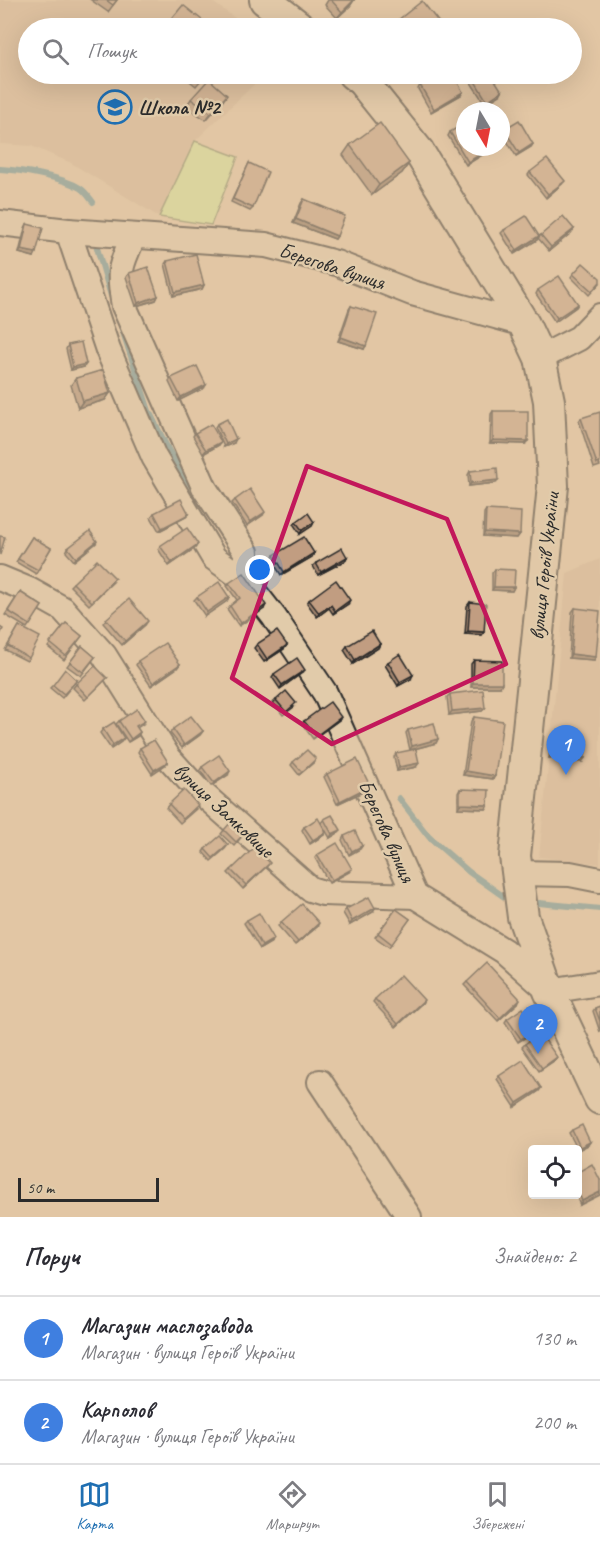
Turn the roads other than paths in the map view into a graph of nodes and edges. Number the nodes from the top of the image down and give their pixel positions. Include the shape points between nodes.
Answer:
1 (278, 3) edge
2 (292, 18) edge
3 (364, 84) edge
4 (2, 225) edge
5 (68, 231) junction
6 (134, 236) junction
7 (600, 316) edge
8 (524, 324) junction
9 (540, 358) junction
10 (0, 578) edge
11 (246, 581) junction
12 (517, 873) junction
13 (600, 880) edge
14 (416, 896) junction
15 (600, 983) edge
16 (549, 991) junction
17 (320, 1082) dead end
18 (600, 1099) edge
19 (409, 1217) edge

1 - 2 main road
3 - 8 main road, вулиця Героїв України via 419,152
4 - 5 street, Берегова вулиця
5 - 6 street, Берегова вулиця
5 - 11 street, Берегова вулиця via 108,350 154,457 214,558
6 - 8 street, Берегова вулиця via 266,245 336,263 423,296
6 - 11 street via 121,262 124,306 205,489 246,552
7 - 9 street via 579,338
8 - 9 main road, вулиця Героїв України
9 - 12 main road, вулиця Героїв України via 549,401 553,486 515,855
10 - 14 street, вулиця Замковище via 63,609 104,656 168,757 196,788 310,889 323,893
11 - 14 street, Берегова вулиця via 326,693
12 - 13 street via 570,874
12 - 16 main road, вулиця Героїв України via 523,917
14 - 16 street, Берегова вулиця via 504,951
15 - 16 street
16 - 18 main road, вулиця Героїв України
17 - 19 street

